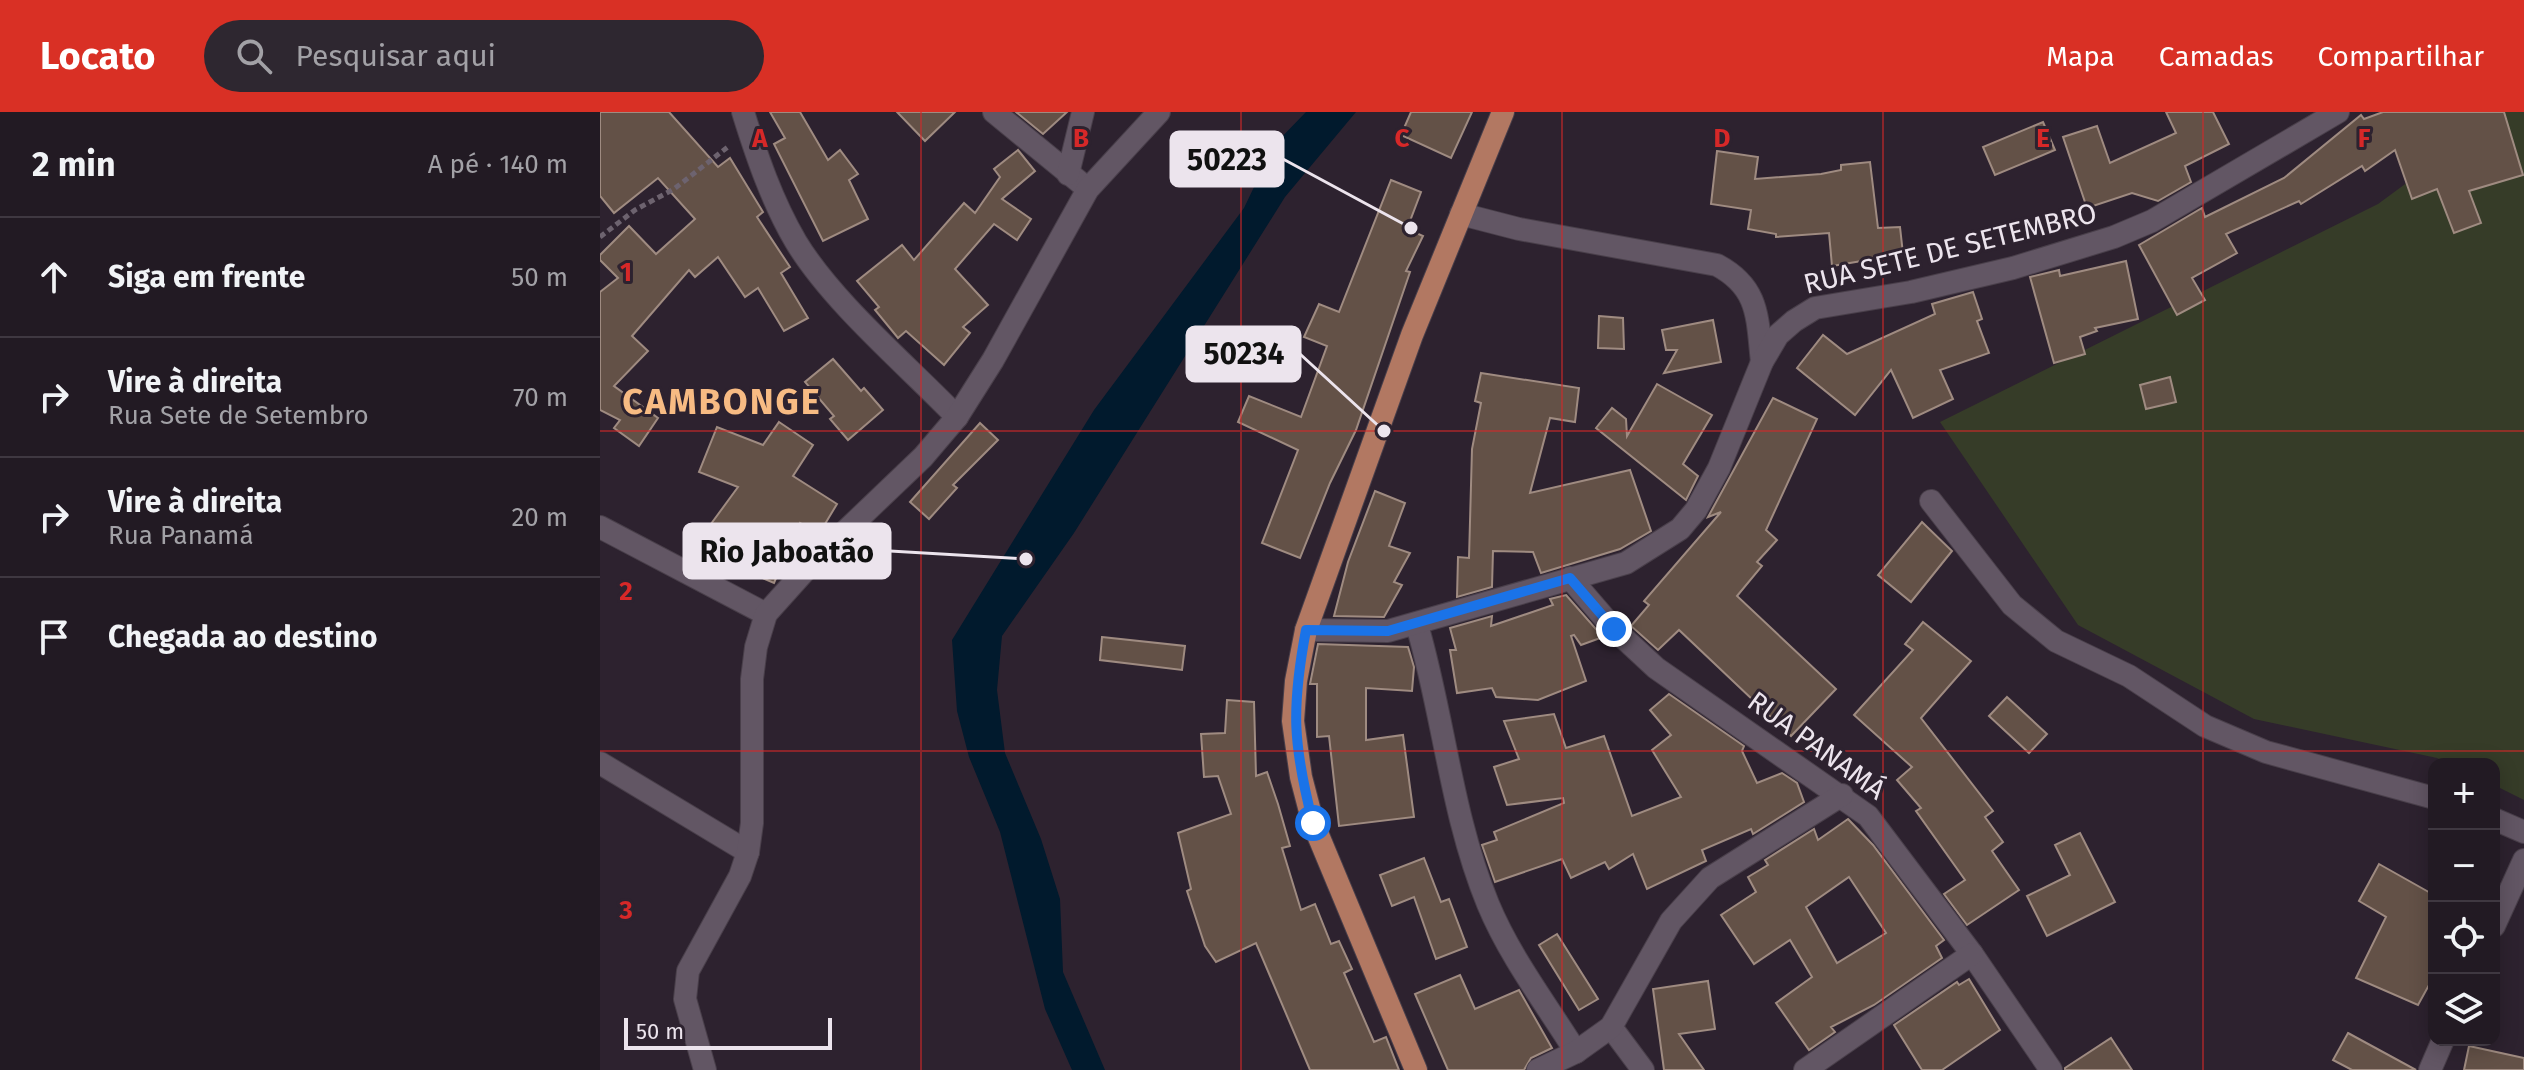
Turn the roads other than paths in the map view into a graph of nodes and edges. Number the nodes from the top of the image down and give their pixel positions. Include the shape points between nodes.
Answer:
1 (994, 112) edge
2 (1083, 112) edge
3 (1159, 112) edge
4 (1503, 112) edge
5 (2338, 112) edge
6 (746, 121) edge
7 (1068, 174) junction
8 (1088, 189) junction
9 (1461, 214) junction
10 (1762, 362) junction
11 (957, 417) junction
12 (1931, 501) dead end
13 (600, 527) edge
14 (1570, 578) junction
15 (766, 614) junction
16 (1417, 625) junction
17 (1306, 630) junction
18 (600, 763) edge
19 (1842, 795) junction
20 (2428, 796) edge
21 (2500, 822) edge
22 (2524, 832) edge
23 (748, 852) junction
24 (2524, 860) edge
25 (2500, 913) edge
26 (1972, 954) junction
27 (1611, 1027) junction
28 (2440, 1046) edge
29 (1576, 1052) junction
30 (705, 1070) edge
31 (1416, 1070) edge
32 (1538, 1070) edge
33 (1643, 1070) edge
34 (1805, 1070) edge
35 (2051, 1070) edge
36 (2430, 1070) edge

1 - 7 street
2 - 7 street
3 - 8 street
4 - 9 main road
5 - 10 street, RUA SETE DE SETEMBRO via 2152,221 2114,237 2013,268 1815,308 1778,335
6 - 11 street via 777,206 814,266
7 - 8 street
8 - 11 street
9 - 10 street via 1717,265 1735,275 1755,306
9 - 17 main road
10 - 14 street, RUA SETE DE SETEMBRO via 1719,468 1680,529 1626,563
11 - 15 street
12 - 20 street via 2012,605 2056,641 2129,676 2205,726 2266,752
13 - 15 street
14 - 16 street, RUA SETE DE SETEMBRO
14 - 19 street, RUA PANAMÁ via 1656,668
15 - 23 street via 752,679
16 - 17 street, RUA SETE DE SETEMBRO via 1373,633
16 - 29 street via 1450,783 1488,903
17 - 31 main road via 1293,721 1301,777 1313,823
18 - 23 street
19 - 26 street, RUA PANAMÁ via 1880,828
19 - 27 street via 1710,878 1683,903
21 - 22 street
23 - 30 street via 688,971 685,999
24 - 25 street
26 - 34 street
26 - 35 street, RUA PANAMÁ
27 - 29 street
27 - 33 street
28 - 36 street
29 - 32 street

